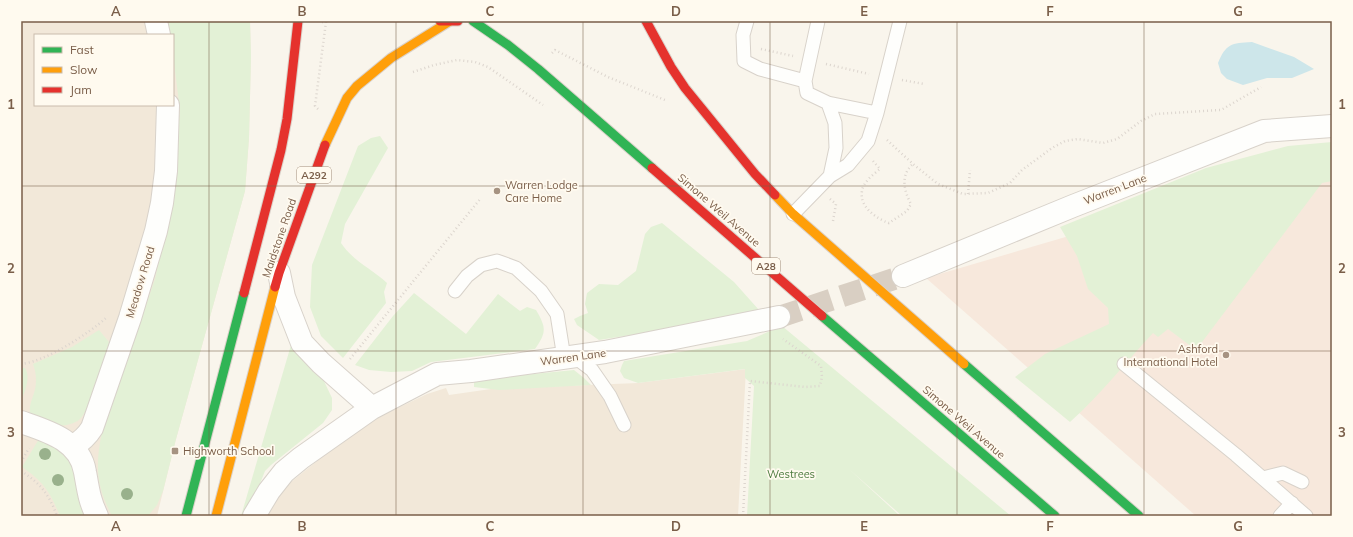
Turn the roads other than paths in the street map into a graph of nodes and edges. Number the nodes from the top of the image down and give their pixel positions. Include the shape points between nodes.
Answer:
1 (156, 21) edge
2 (440, 21) edge
3 (450, 21) edge
4 (458, 21) edge
5 (473, 21) edge
6 (646, 21) edge
7 (747, 21) edge
8 (818, 21) edge
9 (900, 21) edge
10 (298, 22) edge
11 (160, 34) edge
12 (805, 80) junction
13 (828, 103) junction
14 (168, 106) edge
15 (875, 120) junction
16 (1332, 126) edge
17 (830, 176) junction
18 (793, 214) junction
19 (279, 273) junction
20 (904, 276) tunnel mouth
21 (455, 291) dead end
22 (779, 317) tunnel mouth
23 (570, 358) junction
24 (1124, 364) dead end
25 (372, 408) junction
26 (21, 422) edge
27 (624, 425) dead end
28 (73, 446) junction
29 (1263, 478) junction
30 (1302, 482) dead end
31 (1292, 503) junction
32 (183, 512) edge
33 (97, 516) edge
34 (216, 516) edge
35 (254, 516) edge
36 (1055, 516) edge
37 (1139, 516) edge
38 (1280, 516) edge
39 (1306, 516) edge

1 - 11 street
2 - 3 main road
3 - 4 main road
3 - 19 main road, Maidstone Road / A292 via 391,58 356,86 347,98 324,146
5 - 36 main road, Simone Weil Avenue / A28 via 538,69
6 - 18 main road via 685,88 755,174
7 - 12 lane via 743,36 744,60 760,69
8 - 12 lane
9 - 15 lane
10 - 32 main road, Maidstone Road via 281,150
12 - 13 lane via 807,93
13 - 15 lane
13 - 17 lane via 835,123 836,148
14 - 28 street, Meadow Road via 166,171 162,203 142,279 92,428 81,442
15 - 17 lane via 868,141 848,165
16 - 20 street, Warren Lane via 1264,131
17 - 18 lane
18 - 37 main road
19 - 25 street via 284,297 302,343
19 - 34 main road, Maidstone Road / A292
21 - 23 lane via 467,276 481,265 497,261 516,268 541,291 557,314
22 - 23 street, Warren Lane
23 - 25 street, Warren Lane via 437,374
23 - 27 lane via 592,370 610,396
24 - 29 lane
25 - 35 street, Warren Lane via 284,472
26 - 28 street via 57,436
28 - 33 street via 85,470 88,492
29 - 30 lane via 1283,472
29 - 31 lane
31 - 38 lane
31 - 39 lane

